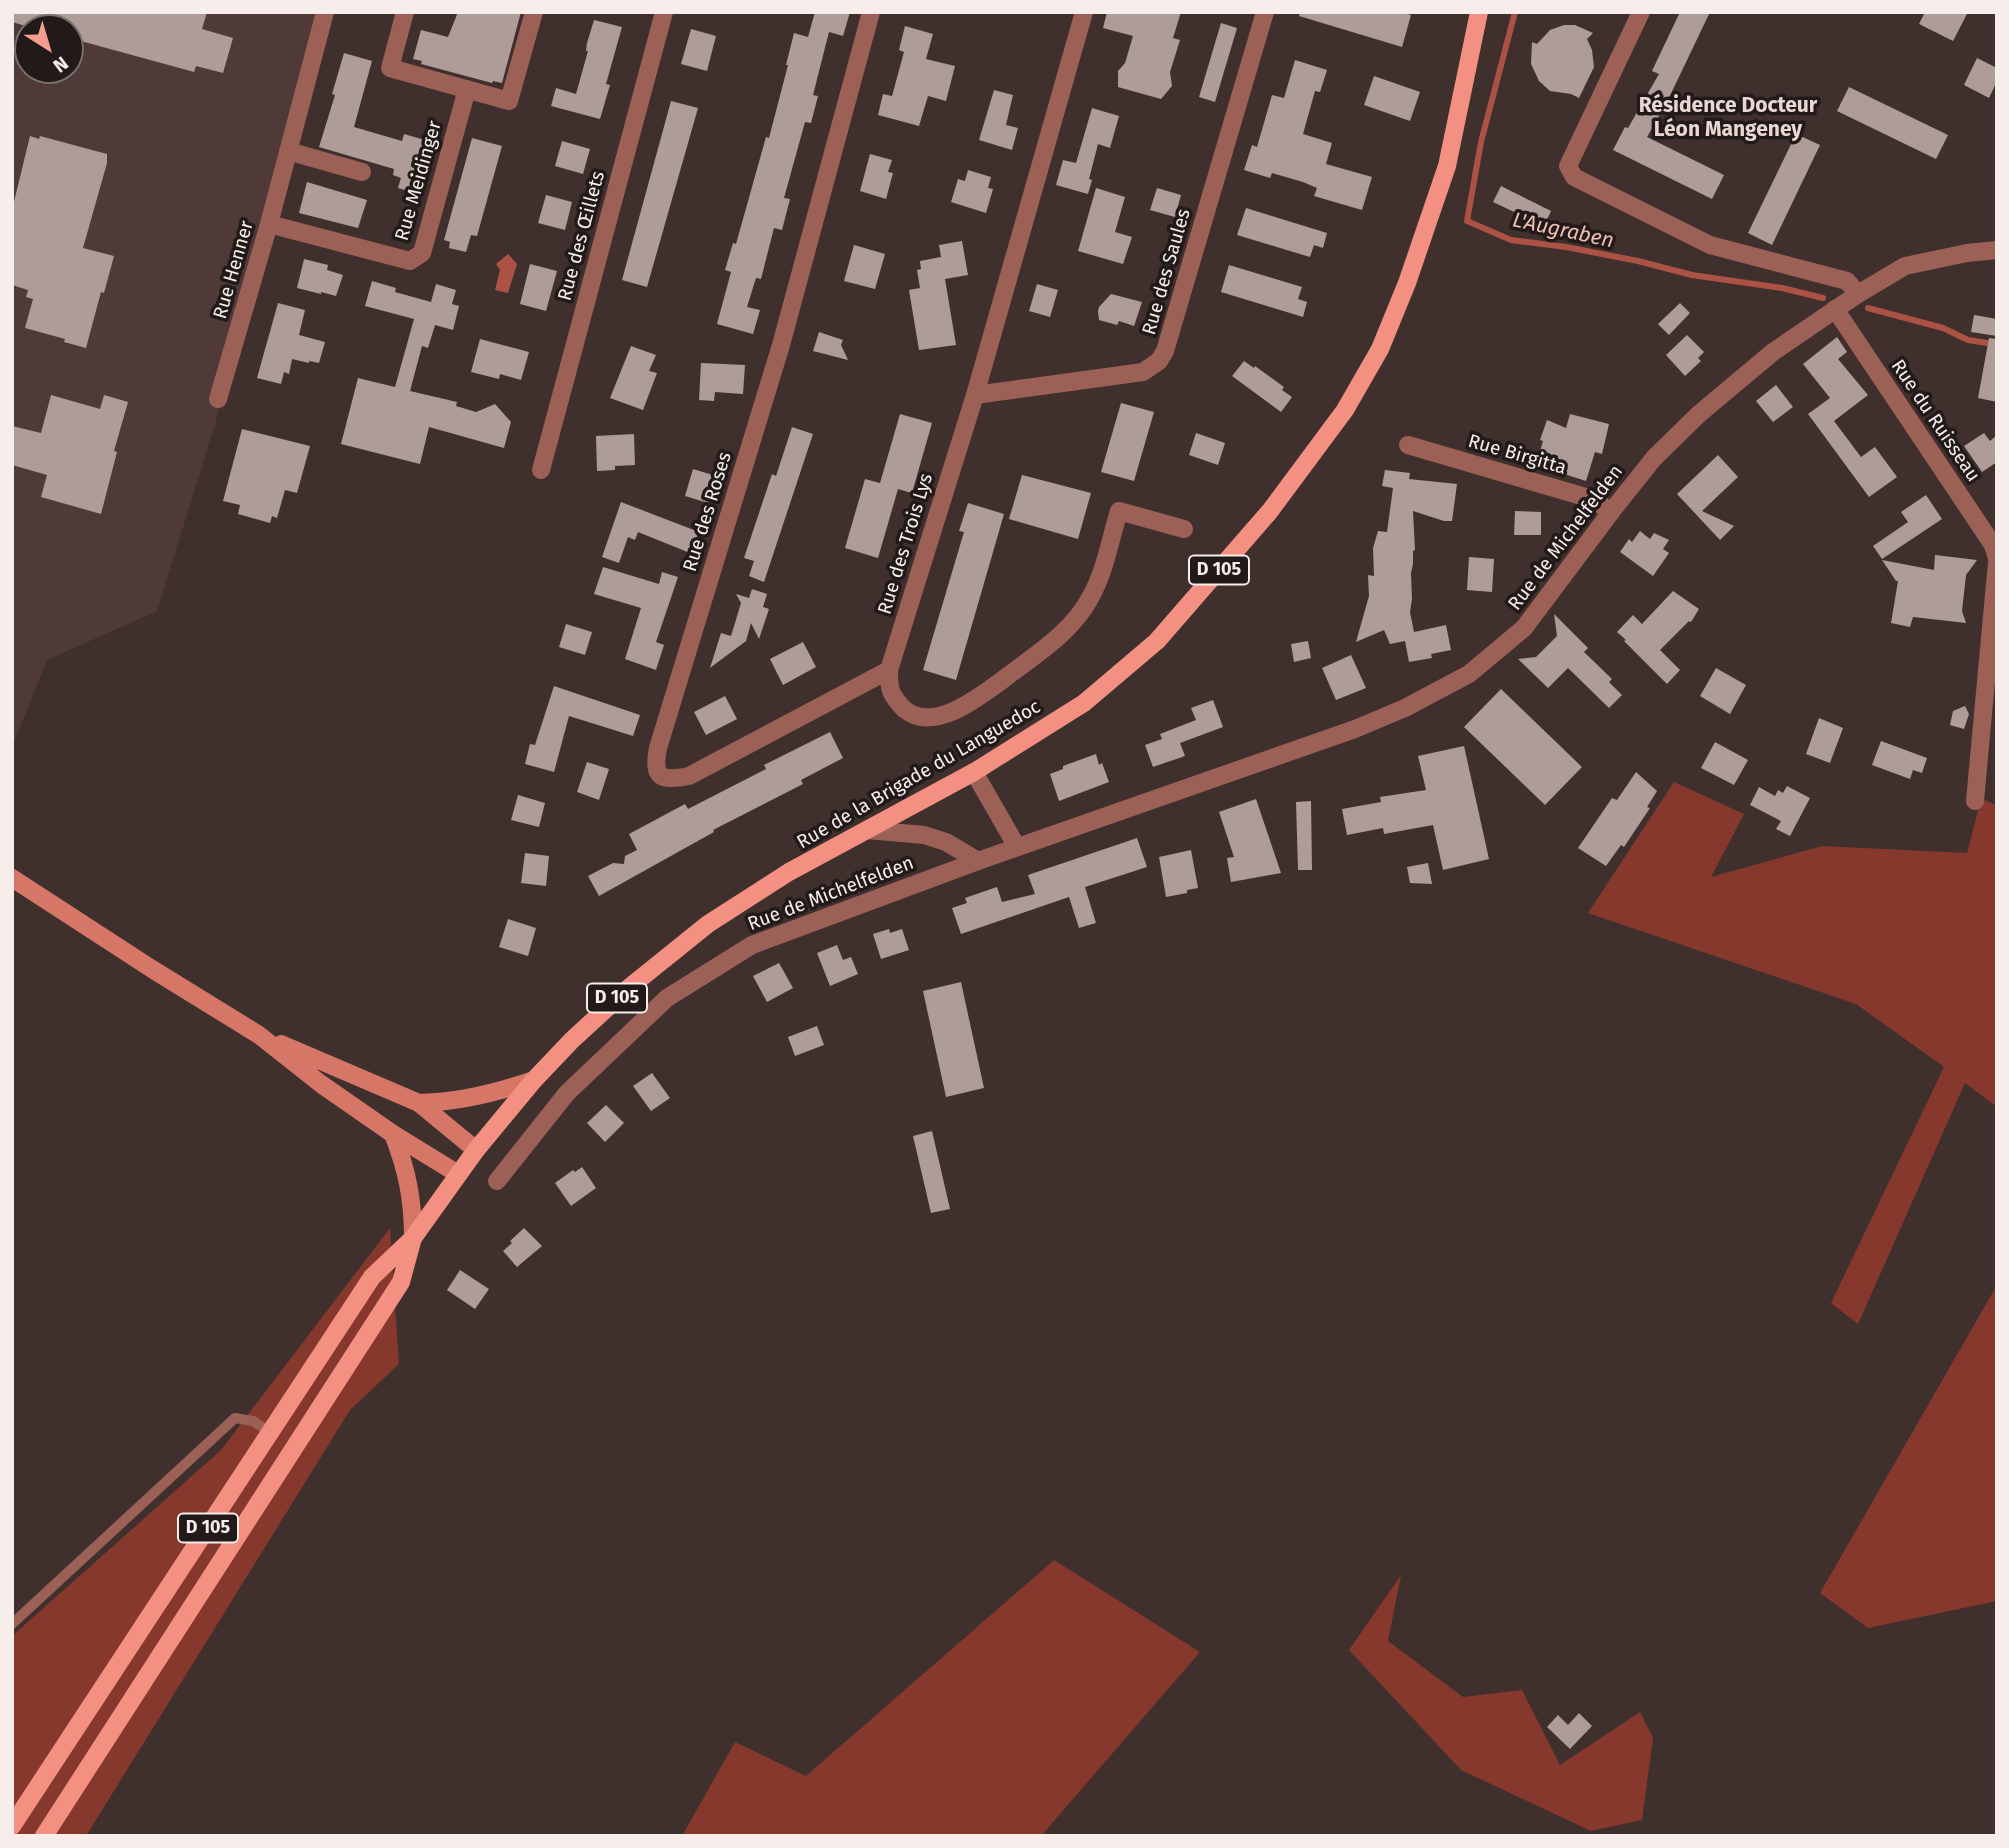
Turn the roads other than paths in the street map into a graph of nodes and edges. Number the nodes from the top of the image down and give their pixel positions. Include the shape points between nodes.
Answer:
1 (325, 12) edge
2 (405, 12) edge
3 (534, 12) edge
4 (664, 12) edge
5 (871, 12) edge
6 (1084, 12) edge
7 (1265, 12) edge
8 (1479, 12) edge
9 (1642, 12) edge
10 (467, 89) junction
11 (288, 151) junction
12 (362, 172) dead end
13 (269, 224) junction
14 (1997, 250) edge
15 (1858, 293) junction
16 (1835, 309) junction
17 (975, 395) junction
18 (218, 399) dead end
19 (1408, 445) dead end
20 (541, 470) dead end
21 (1611, 512) junction
22 (1184, 529) dead end
23 (1997, 560) edge
24 (889, 670) junction
25 (974, 772) junction
26 (1975, 801) dead end
27 (867, 830) junction
28 (1017, 847) junction
29 (978, 861) junction
30 (12, 878) edge
31 (259, 1035) junction
32 (534, 1080) junction
33 (418, 1103) junction
34 (393, 1134) junction
35 (475, 1150) junction
36 (458, 1174) junction
37 (497, 1181) dead end
38 (413, 1238) junction
39 (271, 1433) junction
40 (12, 1624) edge
41 (12, 1826) edge
42 (44, 1836) edge

1 - 11 street, Rue Henner
2 - 10 street via 390,68
3 - 10 street via 509,100
4 - 20 street, Rue des Œillets
5 - 24 street, Rue des Roses via 781,345 654,765 665,777 689,776
6 - 17 street, Rue des Trois Lys
7 - 17 street, Rue des Saules via 1159,361 1143,372
8 - 25 main road, Rue de la Brigade du Languedoc / D 105 via 1447,166 1380,349 1345,410 1270,511 1157,640 1084,703
9 - 15 street via 1568,166 1574,177 1710,245 1847,281
10 - 13 street, Rue Meidinger via 422,253 410,261
11 - 12 street
11 - 13 street, Rue Henner
13 - 18 street, Rue Henner
14 - 15 street, Rue de Michelfelden via 1905,266
15 - 16 street, Rue de Michelfelden
16 - 21 street, Rue de Michelfelden via 1773,352 1699,414 1654,458
16 - 23 street, Rue du Ruisseau via 1993,545
17 - 24 street, Rue des Trois Lys
19 - 21 street, Rue Birgitta via 1592,499
21 - 28 street, Rue de Michelfelden via 1524,628 1469,674 1355,729
22 - 24 street via 1119,511 1090,600 1037,654 954,711 928,718 908,712 891,692
23 - 26 street, Rue du Ruisseau
25 - 27 main road, Rue de la Brigade du Languedoc / D 105
25 - 28 street
27 - 29 street via 924,835
27 - 32 main road, Rue de la Brigade du Languedoc / D 105 via 789,872 708,924 631,986
28 - 29 street, Rue de Michelfelden
29 - 37 street, Rue de Michelfelden via 752,945 667,998 567,1093
30 - 31 main road
31 - 33 main road
31 - 34 main road
32 - 33 main road via 469,1098
32 - 35 main road, D 105
33 - 35 main road
34 - 36 main road
34 - 38 main road via 407,1172
35 - 36 main road, D 105
36 - 38 main road, D 105
38 - 39 main road, D 105 via 372,1277
38 - 42 main road, D 105 via 401,1282
39 - 40 lane via 235,1418
39 - 41 main road, D 105

